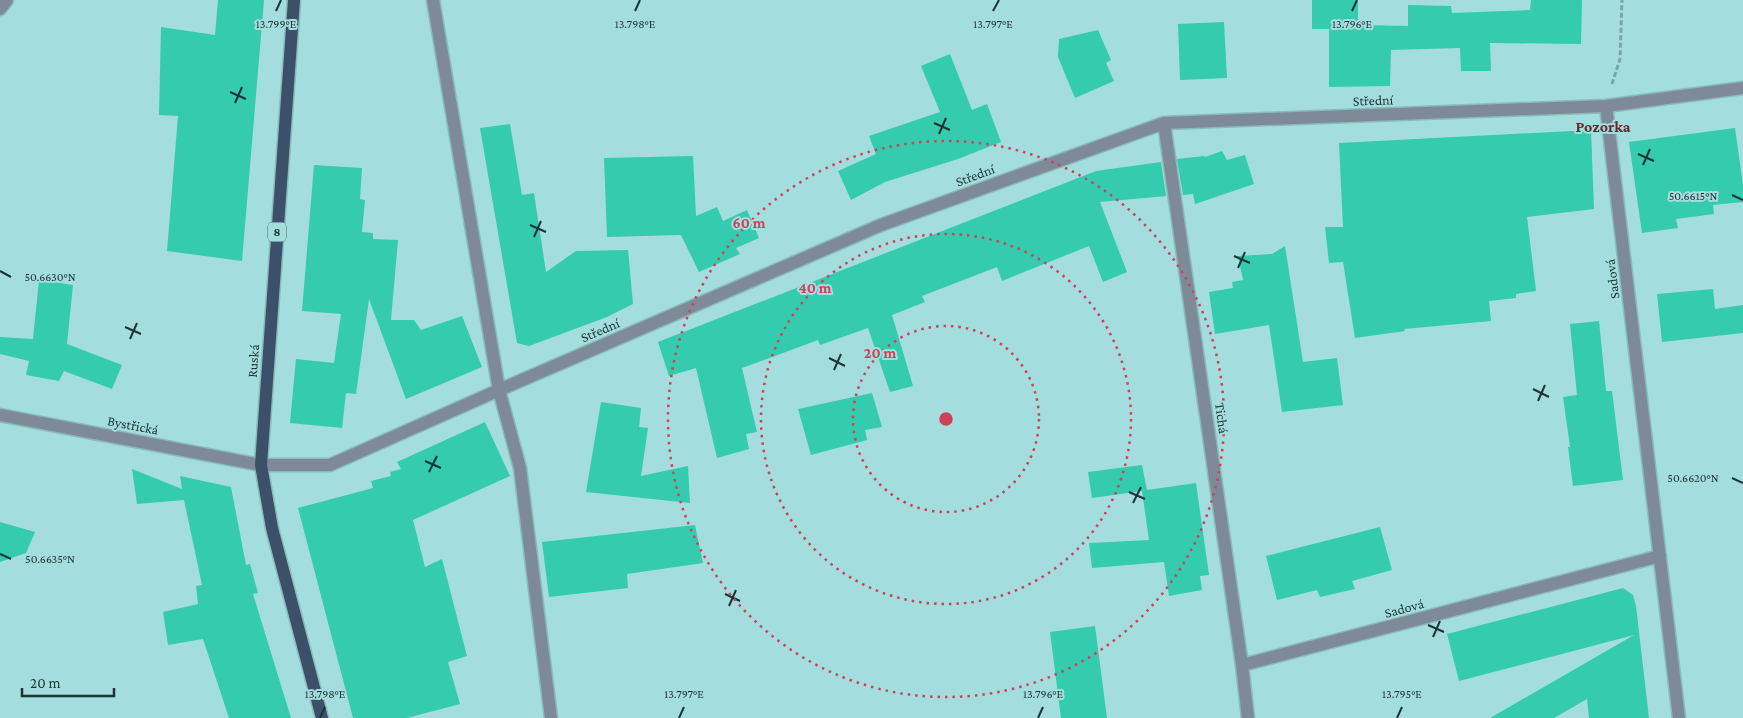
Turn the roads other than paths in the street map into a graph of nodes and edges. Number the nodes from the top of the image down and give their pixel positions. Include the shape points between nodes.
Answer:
1 (7, 0) edge
2 (294, 0) edge
3 (433, 0) edge
4 (0, 9) edge
5 (1743, 88) edge
6 (1606, 106) junction
7 (1164, 123) junction
8 (498, 390) junction
9 (0, 414) edge
10 (261, 465) junction
11 (1660, 556) junction
12 (1242, 665) junction
13 (322, 718) edge
14 (551, 718) edge
15 (1248, 718) edge
16 (1679, 718) edge

1 - 4 street
2 - 10 main road, Ruská / 8
3 - 8 street
5 - 6 street, Střední
6 - 7 street, Střední
6 - 11 street, Sadová
7 - 8 street, Střední via 881,225
7 - 12 street, Tichá
8 - 10 street, Střední via 330,465
8 - 14 street via 520,468
9 - 10 street, Bystřická
10 - 13 main road, Ruská / 8 via 272,528
11 - 12 street, Sadová
11 - 16 street, Sadová
12 - 15 street, Tichá

